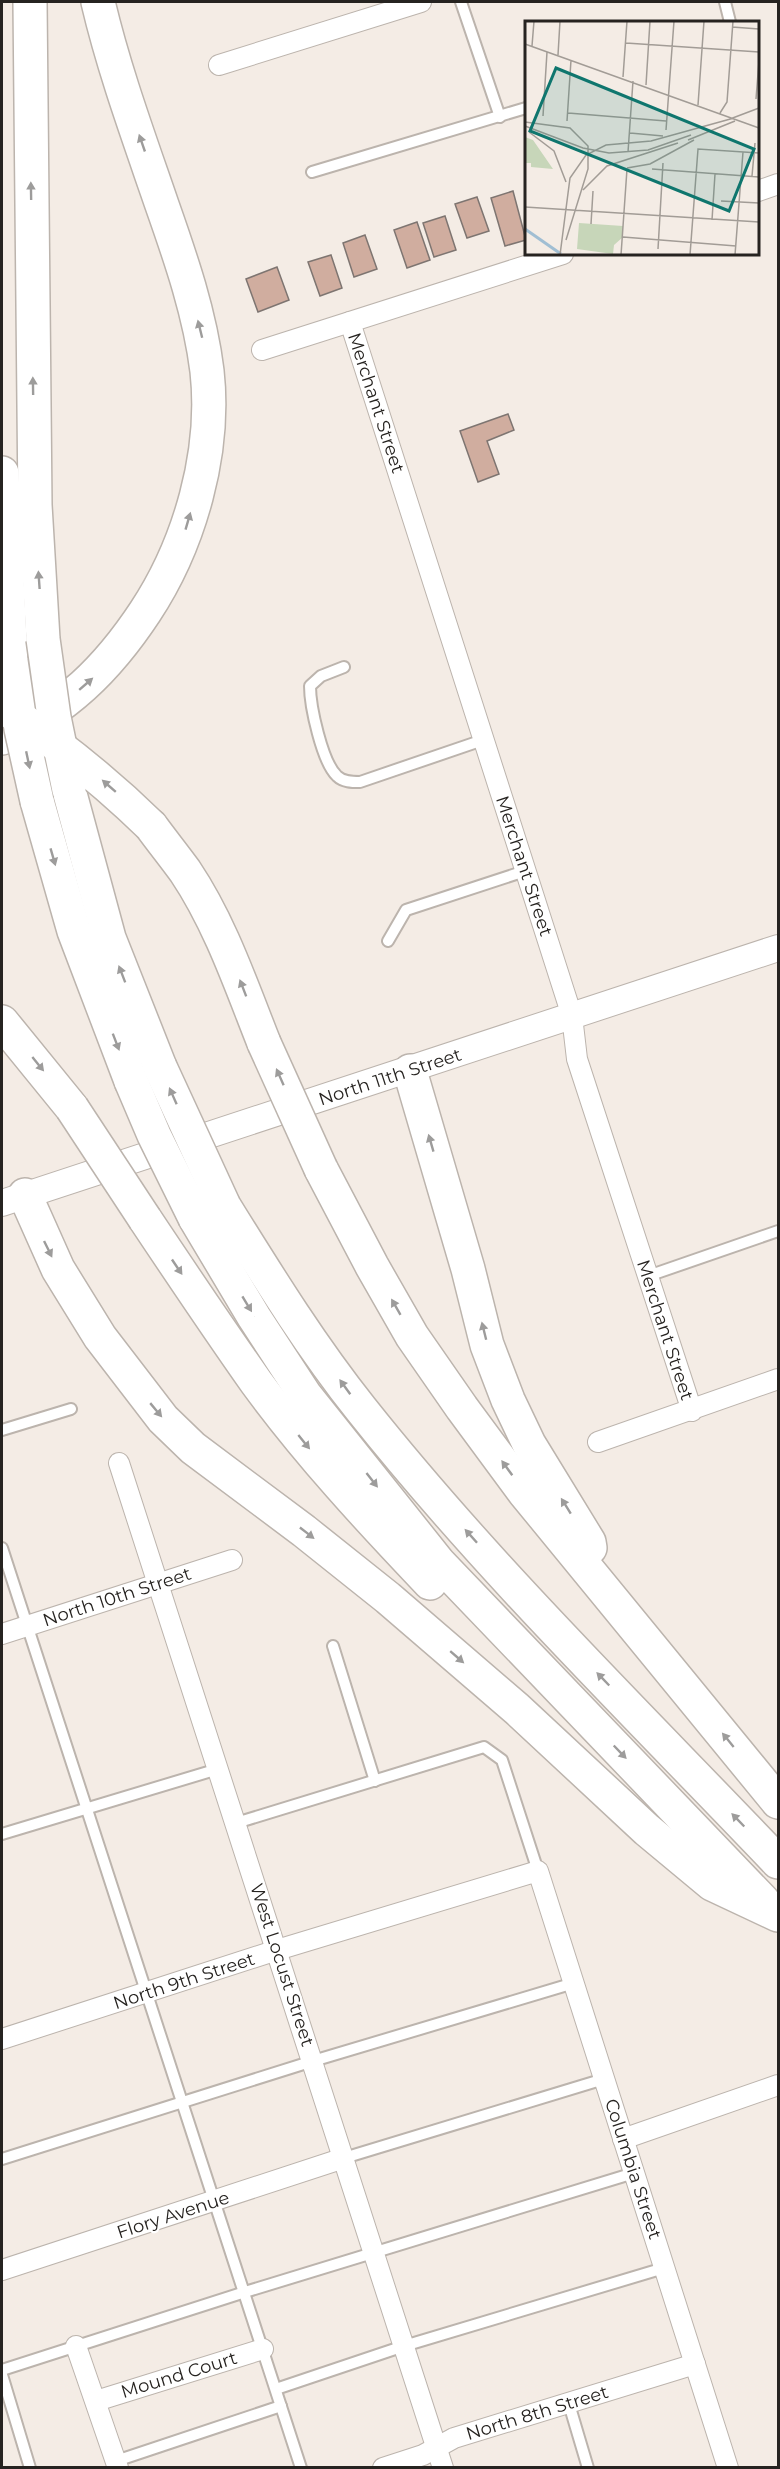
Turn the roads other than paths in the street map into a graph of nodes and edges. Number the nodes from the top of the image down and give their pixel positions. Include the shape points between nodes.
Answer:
1 (30, 2) edge
2 (99, 2) edge
3 (421, 2) edge
4 (461, 2) edge
5 (725, 2) edge
6 (730, 21) edge
7 (219, 65) dead end
8 (525, 108) edge
9 (500, 117) junction
10 (312, 172) dead end
11 (778, 184) edge
12 (759, 191) edge
13 (560, 255) edge
14 (350, 322) junction
15 (262, 350) dead end
16 (2, 473) edge
17 (344, 667) dead end
18 (2, 706) edge
19 (2, 738) edge
20 (483, 740) junction
21 (525, 871) junction
22 (388, 941) dead end
23 (778, 948) edge
24 (572, 1016) junction
25 (2, 1022) edge
26 (410, 1071) junction
27 (145, 1074) junction
28 (13, 1199) edge
29 (209, 1212) junction
30 (778, 1231) edge
31 (648, 1276) junction
32 (778, 1379) edge
33 (71, 1409) dead end
34 (692, 1411) junction
35 (2, 1430) edge
36 (598, 1442) dead end
37 (119, 1463) dead end
38 (2, 1548) edge
39 (232, 1560) dead end
40 (596, 1579) junction
41 (158, 1585) junction
42 (26, 1626) junction
43 (2, 1634) edge
44 (507, 1634) junction
45 (333, 1647) dead end
46 (218, 1769) junction
47 (375, 1781) junction
48 (778, 1802) edge
49 (84, 1808) junction
50 (236, 1823) junction
51 (2, 1834) edge
52 (778, 1862) edge
53 (538, 1871) junction
54 (778, 1916) edge
55 (277, 1950) junction
56 (574, 1983) junction
57 (147, 1993) junction
58 (2, 2039) edge
59 (313, 2061) junction
60 (604, 2079) junction
61 (778, 2085) edge
62 (183, 2102) junction
63 (623, 2139) junction
64 (344, 2158) junction
65 (2, 2159) edge
66 (634, 2172) junction
67 (215, 2201) junction
68 (374, 2253) junction
69 (664, 2268) junction
70 (2, 2270) edge
71 (244, 2292) junction
72 (76, 2346) junction
73 (404, 2346) junction
74 (263, 2349) junction
75 (695, 2364) junction
76 (2, 2370) edge
77 (2, 2375) edge
78 (276, 2389) junction
79 (96, 2402) junction
80 (569, 2404) junction
81 (281, 2406) junction
82 (437, 2448) junction
83 (117, 2464) edge
84 (30, 2468) edge
85 (302, 2468) edge
86 (383, 2468) edge
87 (443, 2468) edge
88 (588, 2468) edge
89 (728, 2468) edge

27 -> 1 highway, bridge via 69,790 43,639 35,505
19 -> 2 highway via 60,706 92,680 123,645 157,595 181,546 201,478 209,407 201,336
3 - 7 street
4 - 9 lane
5 - 6 lane
8 - 9 lane
9 - 10 lane
11 - 12 street
13 - 14 street
14 - 15 street
14 - 20 street, Merchant Street
16 -> 27 highway, bridge via 11,661 37,801 74,931
17 - 20 lane via 321,676 310,686 326,756 339,778 360,782
40 -> 18 highway, bridge via 524,1492 412,1336 321,1169 231,959 186,872 151,826 112,788
20 - 21 street, Merchant Street
21 - 22 lane via 406,910
21 - 24 street, Merchant Street
23 - 24 street, North 11th Street
24 - 26 street, North 11th Street
24 - 31 street, Merchant Street via 578,1059
25 -> 44 highway, bridge via 72,1108 257,1383 305,1444 437,1590
26 - 28 street, North 11th Street
40 -> 26 highway via 588,1542 529,1444 487,1345
27 - 29 highway, bridge via 154,1136
28 -> 54 highway via 100,1337 163,1419 193,1448 388,1598 712,1884
29 -> 44 highway via 254,1317 305,1395 439,1563
52 -> 29 highway via 599,1676 423,1484
30 - 31 lane
31 - 34 street, Merchant Street
32 - 34 street
33 - 35 lane
34 - 36 street
37 - 41 street, West Locust Street
38 - 42 lane
39 - 41 street, North 10th Street
48 -> 40 highway
41 - 42 street, North 10th Street
41 - 46 street, West Locust Street
42 - 43 street, North 10th Street
42 - 49 lane
44 -> 54 highway
45 - 47 lane
46 - 49 lane
46 - 50 street, West Locust Street
47 - 50 lane
47 - 53 lane via 484,1747 502,1760
49 - 51 lane
49 - 57 lane
50 - 55 street, West Locust Street
53 - 55 street, North 9th Street
53 - 56 street, Columbia Street
55 - 57 street, North 9th Street
55 - 59 street, West Locust Street
56 - 59 lane
56 - 60 street, Columbia Street
57 - 58 street, North 9th Street
57 - 62 lane
59 - 62 lane
59 - 64 street, West Locust Street
60 - 63 street, Columbia Street
60 - 64 lane
61 - 63 street
62 - 65 lane
62 - 67 lane
63 - 66 street, Columbia Street
64 - 67 street, Flory Avenue
64 - 68 street, West Locust Street
66 - 68 lane
66 - 69 street, Columbia Street
67 - 70 street, Flory Avenue
67 - 71 lane
68 - 71 lane
68 - 73 street, West Locust Street
69 - 73 lane
69 - 75 street, Columbia Street
71 - 72 lane
71 - 74 lane
72 - 76 lane
72 - 79 street
73 - 78 lane
73 - 82 street, West Locust Street
74 - 78 lane
74 - 79 street, Mound Court
75 - 80 street, North 8th Street
75 - 89 street, Columbia Street
77 - 84 lane
78 - 81 lane
79 - 83 street
80 - 82 street, North 8th Street via 454,2438
80 - 88 lane
81 - 83 lane
81 - 85 lane
82 - 86 street, North 8th Street
82 - 87 street, West Locust Street

